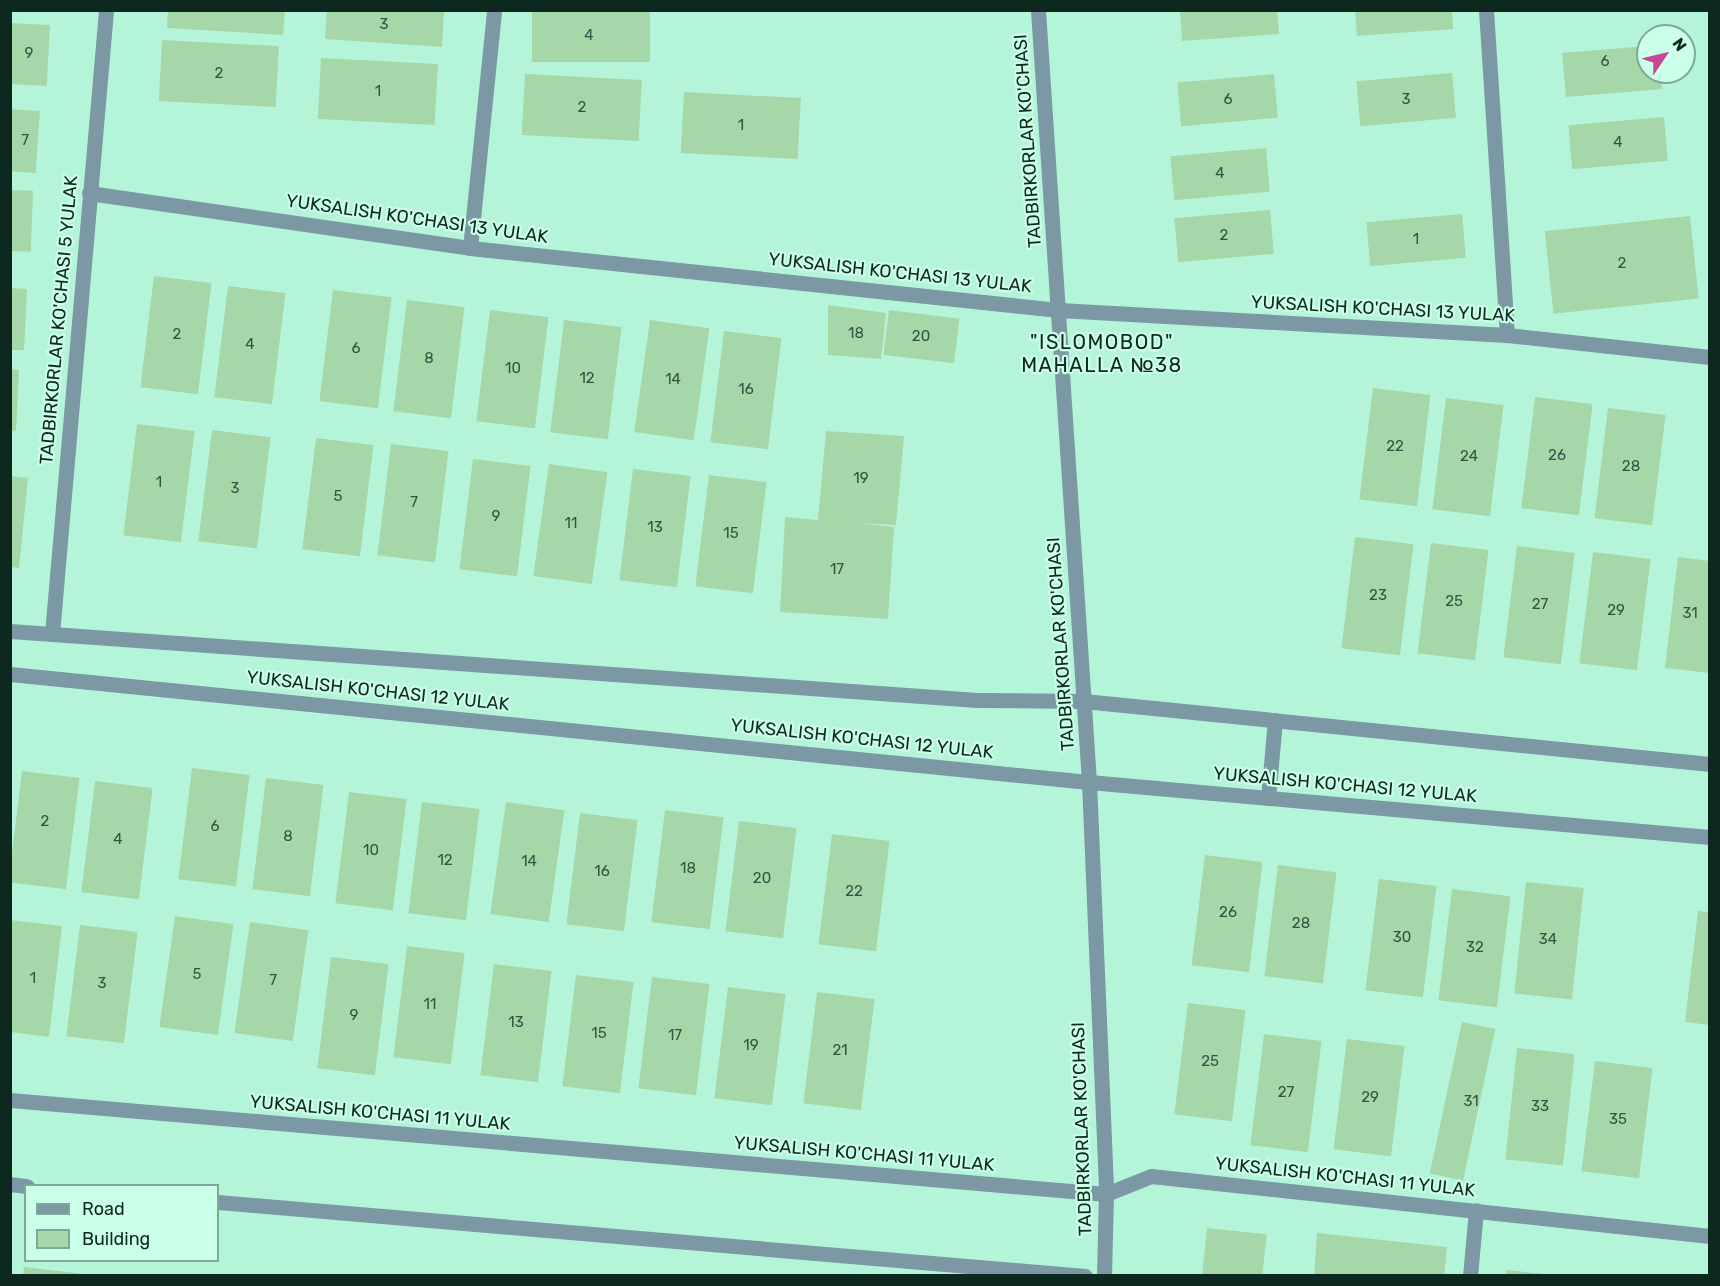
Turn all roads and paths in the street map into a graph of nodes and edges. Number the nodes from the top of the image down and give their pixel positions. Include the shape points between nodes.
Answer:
1 (106, 10) edge
2 (494, 10) edge
3 (1038, 10) edge
4 (1486, 10) edge
5 (89, 193) junction
6 (470, 248) junction
7 (1059, 310) junction
8 (1507, 335) junction
9 (1710, 357) edge
10 (10, 631) edge
11 (52, 634) junction
12 (10, 674) edge
13 (1084, 701) junction
14 (1275, 720) junction
15 (1710, 764) edge
16 (1089, 782) junction
17 (1268, 798) junction
18 (1710, 837) edge
19 (10, 1100) edge
20 (1106, 1194) junction
21 (219, 1202) edge
22 (1476, 1210) junction
23 (1710, 1236) edge
24 (1085, 1275) edge
25 (1104, 1275) edge
26 (1470, 1275) edge

1 - 5 street, TADBIRKORLAR KO'CHASI 5 YULAK
2 - 6 street
3 - 7 street, TADBIRKORLAR KO'CHASI
4 - 8 street
5 - 6 street, YUKSALISH KO'CHASI 13 YULAK
5 - 11 street, TADBIRKORLAR KO'CHASI 5 YULAK
6 - 7 street, YUKSALISH KO'CHASI 13 YULAK
7 - 8 street, YUKSALISH KO'CHASI 13 YULAK
7 - 13 street, TADBIRKORLAR KO'CHASI
8 - 9 street, YUKSALISH KO'CHASI 13 YULAK
10 - 11 street, YUKSALISH KO'CHASI 12 YULAK
11 - 13 street, YUKSALISH KO'CHASI 12 YULAK via 966,699
12 - 16 street, YUKSALISH KO'CHASI 12 YULAK
13 - 14 street, YUKSALISH KO'CHASI 12 YULAK
13 - 16 street, TADBIRKORLAR KO'CHASI
14 - 15 street, YUKSALISH KO'CHASI 12 YULAK
14 - 17 street
16 - 17 street, YUKSALISH KO'CHASI 12 YULAK
16 - 20 street, TADBIRKORLAR KO'CHASI
17 - 18 street, YUKSALISH KO'CHASI 12 YULAK
19 - 20 street, YUKSALISH KO'CHASI 11 YULAK
20 - 22 street, YUKSALISH KO'CHASI 11 YULAK via 1151,1176
20 - 25 street, TADBIRKORLAR KO'CHASI
21 - 24 street
22 - 23 street, YUKSALISH KO'CHASI 11 YULAK
22 - 26 street

